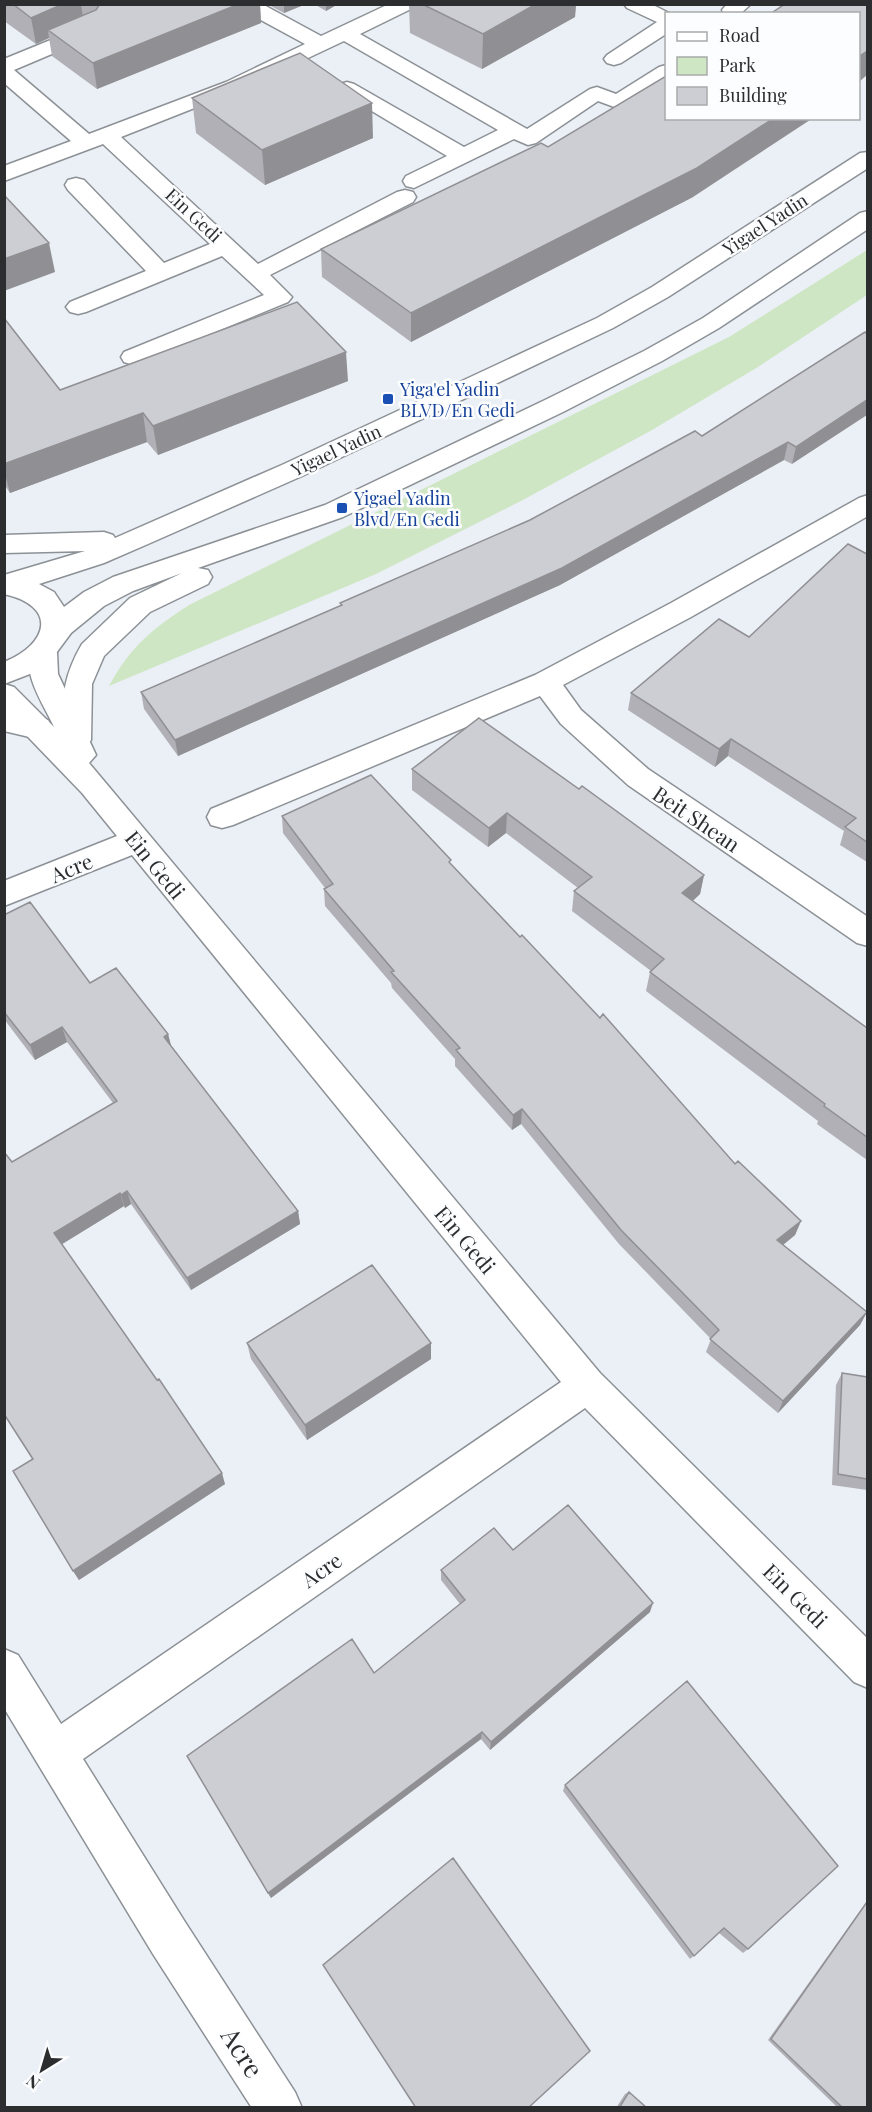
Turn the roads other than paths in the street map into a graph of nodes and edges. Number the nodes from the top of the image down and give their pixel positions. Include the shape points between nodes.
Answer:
1 (246, 4) edge
2 (406, 4) edge
3 (634, 4) edge
4 (665, 19) edge
5 (665, 25) edge
6 (92, 30) edge
7 (346, 34) junction
8 (322, 45) junction
9 (614, 59) dead end
10 (4, 67) edge
11 (665, 72) edge
12 (10, 83) edge
13 (348, 88) edge
14 (521, 134) junction
15 (96, 139) junction
16 (462, 156) junction
17 (867, 158) edge
18 (4, 174) edge
19 (76, 185) dead end
20 (867, 218) edge
21 (226, 246) junction
22 (161, 273) junction
23 (255, 274) junction
24 (78, 308) dead end
25 (133, 357) dead end
26 (865, 509) edge
27 (334, 511) junction
28 (139, 538) junction
29 (4, 544) edge
30 (6, 584) edge
31 (49, 644) junction
32 (4, 674) edge
33 (545, 682) junction
34 (4, 694) edge
35 (4, 720) edge
36 (38, 728) junction
37 (76, 740) junction
38 (92, 785) junction
39 (222, 816) dead end
40 (137, 841) junction
41 (4, 894) edge
42 (867, 934) edge
43 (586, 1385) junction
44 (867, 1668) edge
45 (4, 1669) edge
46 (55, 1753) junction
47 (279, 2108) edge

1 - 8 street
2 - 7 street
3 - 4 street
5 - 9 street
6 - 10 street
7 - 8 street
7 - 14 street
8 - 15 street via 233,86
11 - 14 street via 617,102 597,93
12 - 15 street, Ein Gedi
13 - 16 street
14 - 16 street
15 - 18 street
15 - 21 street, Ein Gedi
16 - 23 street
17 - 28 street, Yigael Yadin via 660,292 605,322 293,470
19 - 22 street
20 - 27 street via 711,323 653,356
21 - 22 street
21 - 23 street, Ein Gedi
22 - 24 street
23 - 25 street, Ein Gedi via 280,297
26 - 33 street
27 - 31 street via 97,595 68,619
27 - 37 street via 140,605 92,651 78,684
28 - 29 street
28 - 30 street, Yigael Yadin via 95,557
30 - 31 street, Ein Gedi via 23,587 47,601 56,623
31 - 32 street via 27,665
31 - 37 street, Ein Gedi via 45,674
33 - 39 street
33 - 42 street, Beit Shean via 571,717 638,777
34 - 36 street, Ein Gedi
35 - 36 street
36 - 38 street, Ein Gedi
37 - 38 street, Ein Gedi
38 - 40 street, Ein Gedi
40 - 41 street, Acre
40 - 43 street, Ein Gedi
43 - 44 street, Ein Gedi
43 - 46 street, Acre
45 - 46 street, Acre
46 - 47 street, Acre

